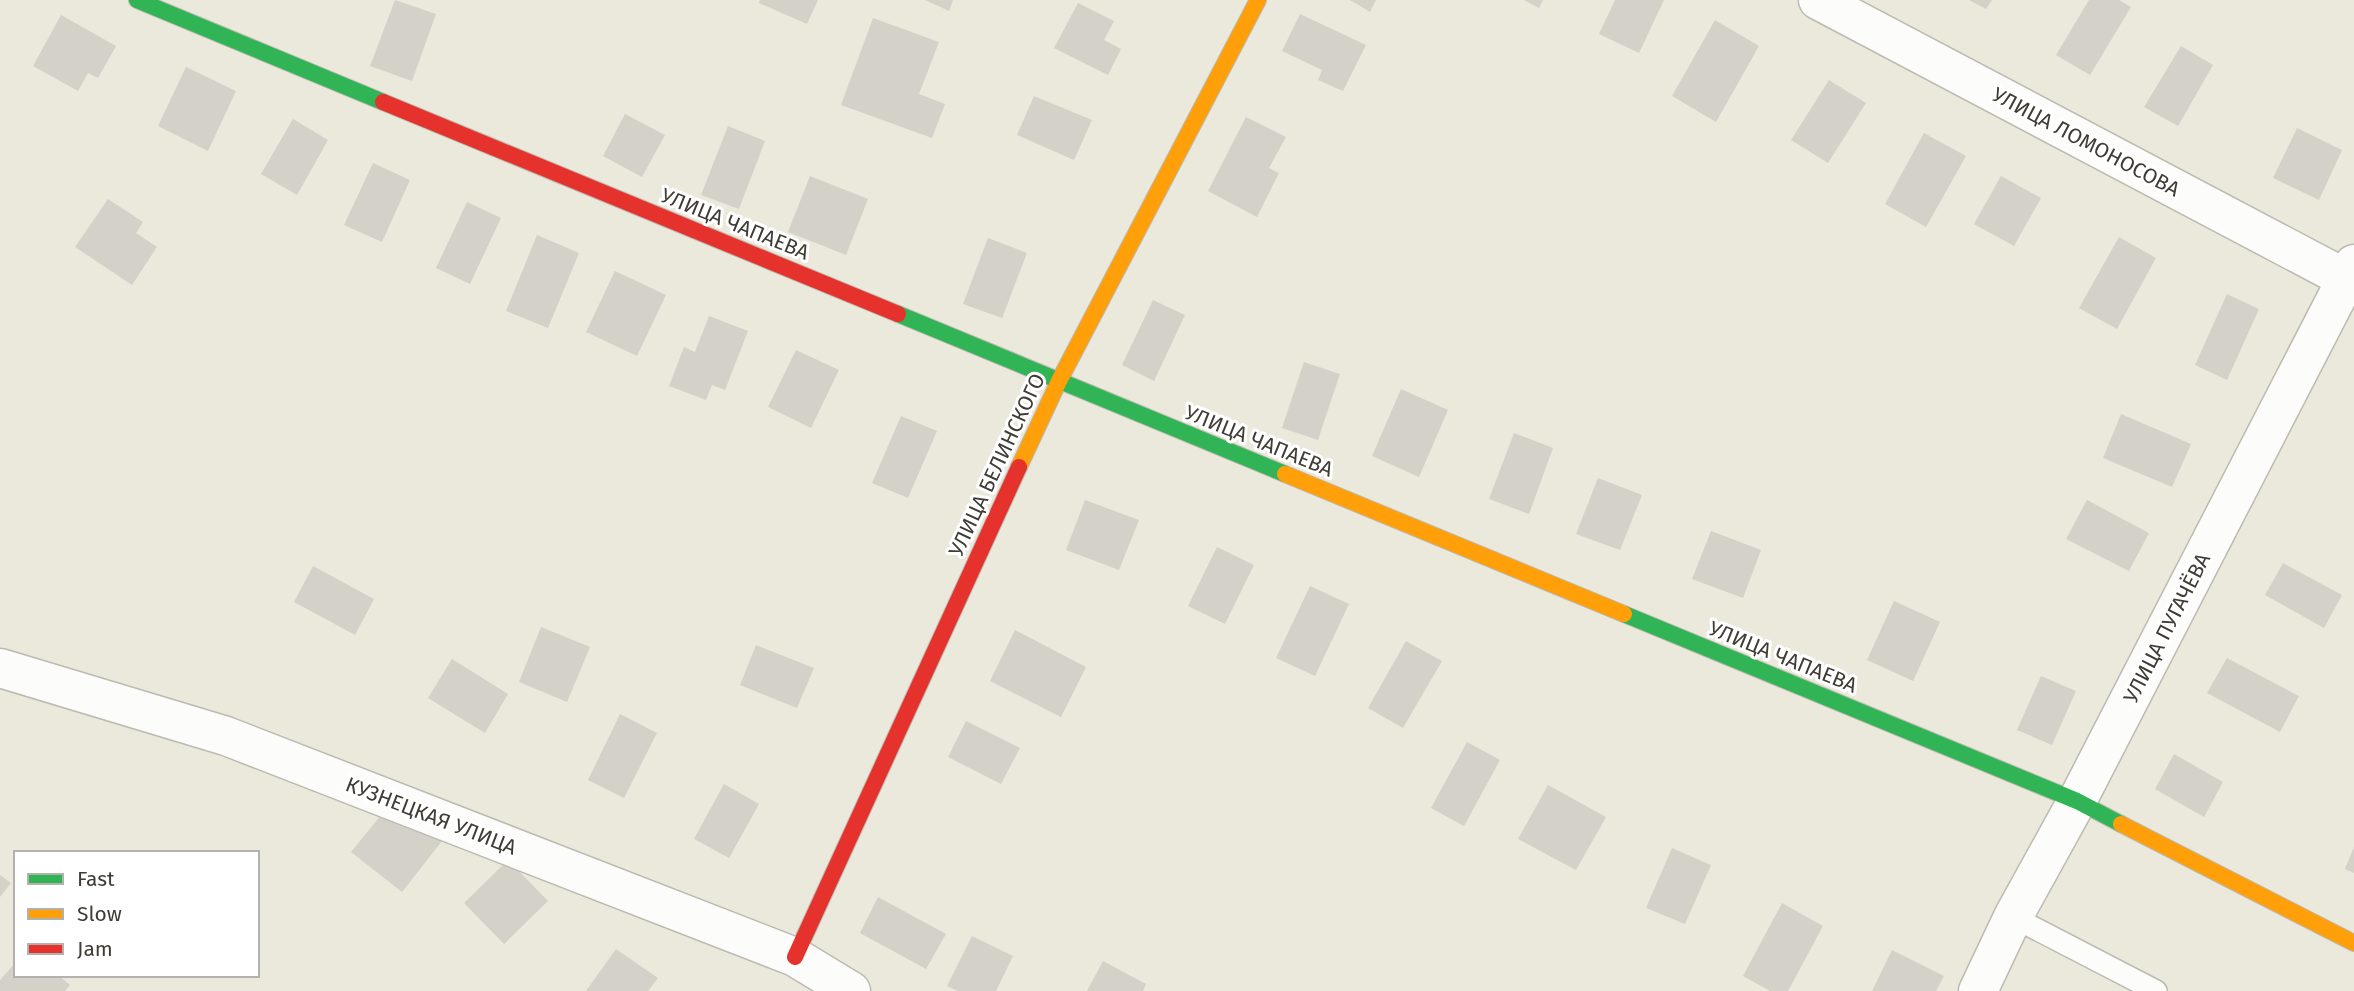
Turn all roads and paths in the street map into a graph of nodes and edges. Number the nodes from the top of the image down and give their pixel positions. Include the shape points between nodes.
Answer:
1 (137, 0) edge
2 (1258, 0) edge
3 (1818, 0) edge
4 (2351, 275) edge
5 (1059, 381) junction
6 (0, 668) edge
7 (2077, 801) junction
8 (2013, 917) junction
9 (2354, 943) edge
10 (794, 957) junction
11 (851, 991) edge
12 (1978, 991) edge
13 (2156, 991) edge

1 - 5 street, УЛИЦА ЧАПАЕВА
2 - 5 street, УЛИЦА БЕЛИНСКОГО
3 - 4 street, УЛИЦА ЛОМОНОСОВА
4 - 7 street, УЛИЦА ПУГАЧЁВА
5 - 7 street, УЛИЦА ЧАПАЕВА
5 - 10 street, УЛИЦА БЕЛИНСКОГО
6 - 10 street, КУЗНЕЦКАЯ УЛИЦА via 226,736
7 - 8 street, УЛИЦА ПУГАЧЁВА
7 - 9 street, УЛИЦА ЧАПАЕВА
8 - 12 street, УЛИЦА ПУГАЧЁВА
8 - 13 lane
10 - 11 street, КУЗНЕЦКАЯ УЛИЦА

